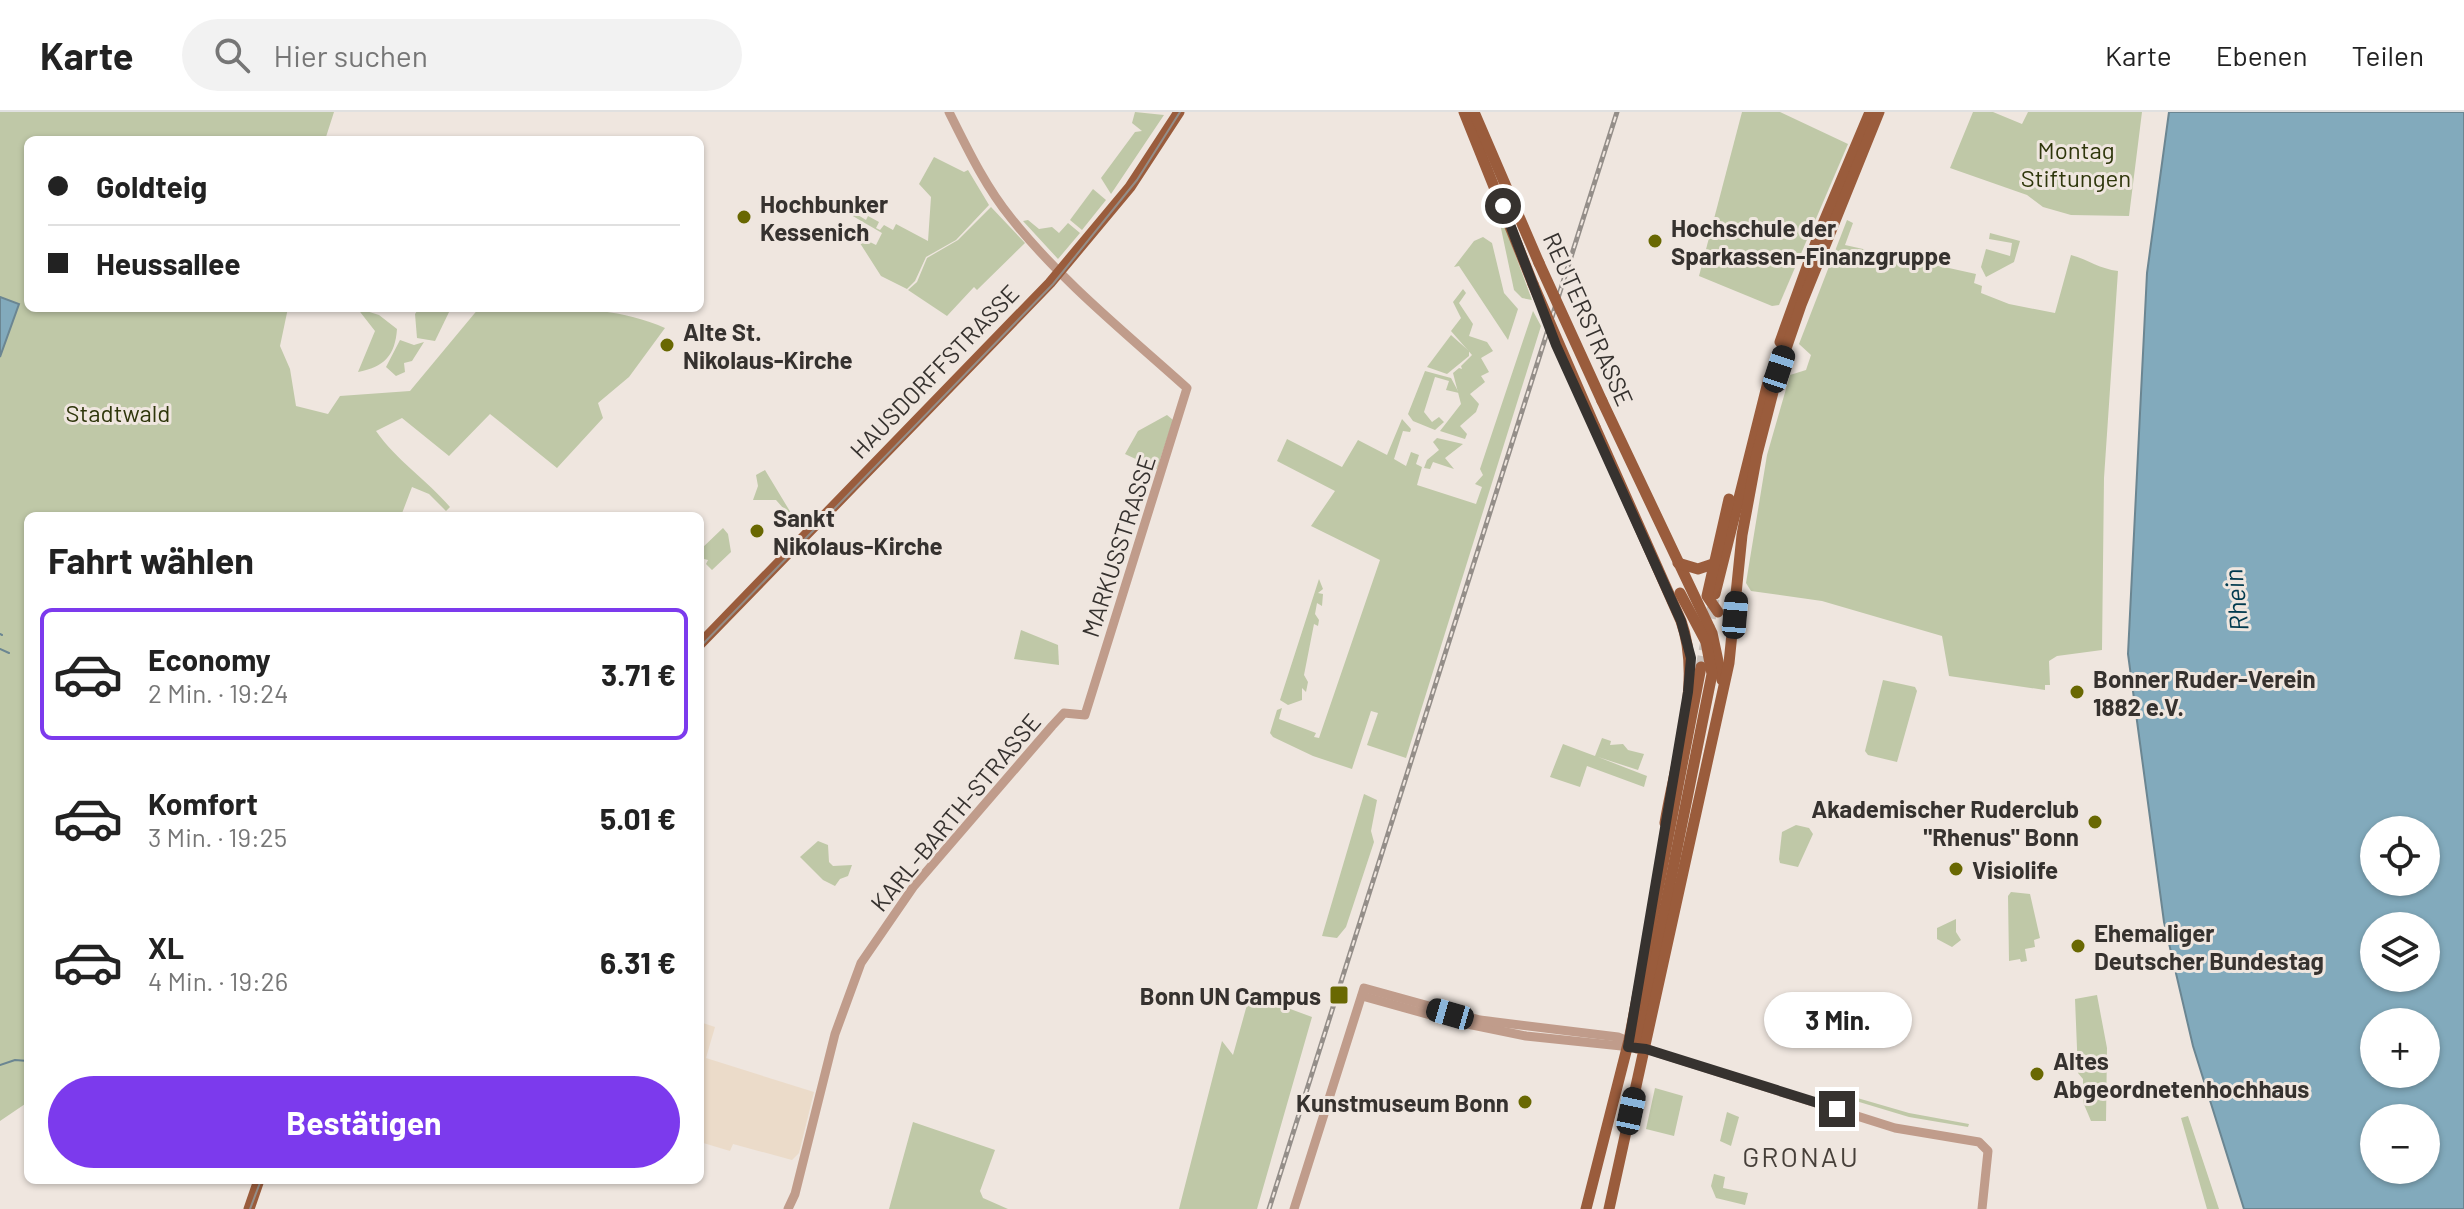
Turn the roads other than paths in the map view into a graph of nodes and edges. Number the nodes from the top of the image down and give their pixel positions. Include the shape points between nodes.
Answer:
1 (949, 112) edge
2 (1179, 112) edge
3 (1870, 112) edge
4 (1879, 112) edge
5 (1471, 113) edge
6 (1061, 271) junction
7 (1774, 362) junction
8 (1678, 563) junction
9 (1713, 564) junction
10 (1660, 574) junction
11 (1680, 593) junction
12 (1715, 594) tunnel mouth
13 (1736, 597) junction
14 (1701, 609) junction
15 (1718, 612) junction
16 (704, 640) edge
17 (1701, 667) tunnel mouth
18 (1723, 685) junction
19 (1064, 713) joint
20 (1677, 803) junction
21 (1660, 871) junction
22 (1672, 892) junction
23 (1635, 1046) junction
24 (258, 1184) edge
25 (249, 1209) edge
26 (788, 1209) edge
27 (1294, 1209) edge
28 (1586, 1209) edge
29 (1609, 1209) edge
30 (1982, 1209) edge

1 - 6 street via 998,200
2 - 6 main road, HAUSDORFFSTRASSE via 1130,187
3 - 7 main road via 1820,231
4 - 13 main road via 1779,369 1757,454
5 - 8 main road, REUTERSTRASSE, bridge
5 - 10 main road, REUTERSTRASSE, bridge via 1533,284
6 - 16 main road, HAUSDORFFSTRASSE
6 - 19 street, MARKUSSTRASSE via 1187,388 1085,715
7 - 9 main road via 1755,399
7 - 12 main road
8 - 9 main road via 1698,569
8 - 14 main road, REUTERSTRASSE
9 - 15 main road via 1707,596
10 - 11 main road
10 - 21 main road, REUTERSTRASSE via 1691,658
11 - 14 main road
11 - 22 main road via 1706,642 1712,674
13 - 15 main road
13 - 18 main road
14 - 15 main road
14 - 18 main road, REUTERSTRASSE via 1718,649
17 - 20 main road
18 - 22 main road
19 - 26 street, KARL-BARTH-STRASSE via 914,886 861,963 835,1034
20 - 21 main road
20 - 22 main road via 1665,885
21 - 23 main road
22 - 23 main road
23 - 27 street via 1480,1020 1363,992
23 - 28 main road
23 - 29 main road
23 - 30 street via 1895,1128 1984,1145 1988,1151
24 - 25 main road

